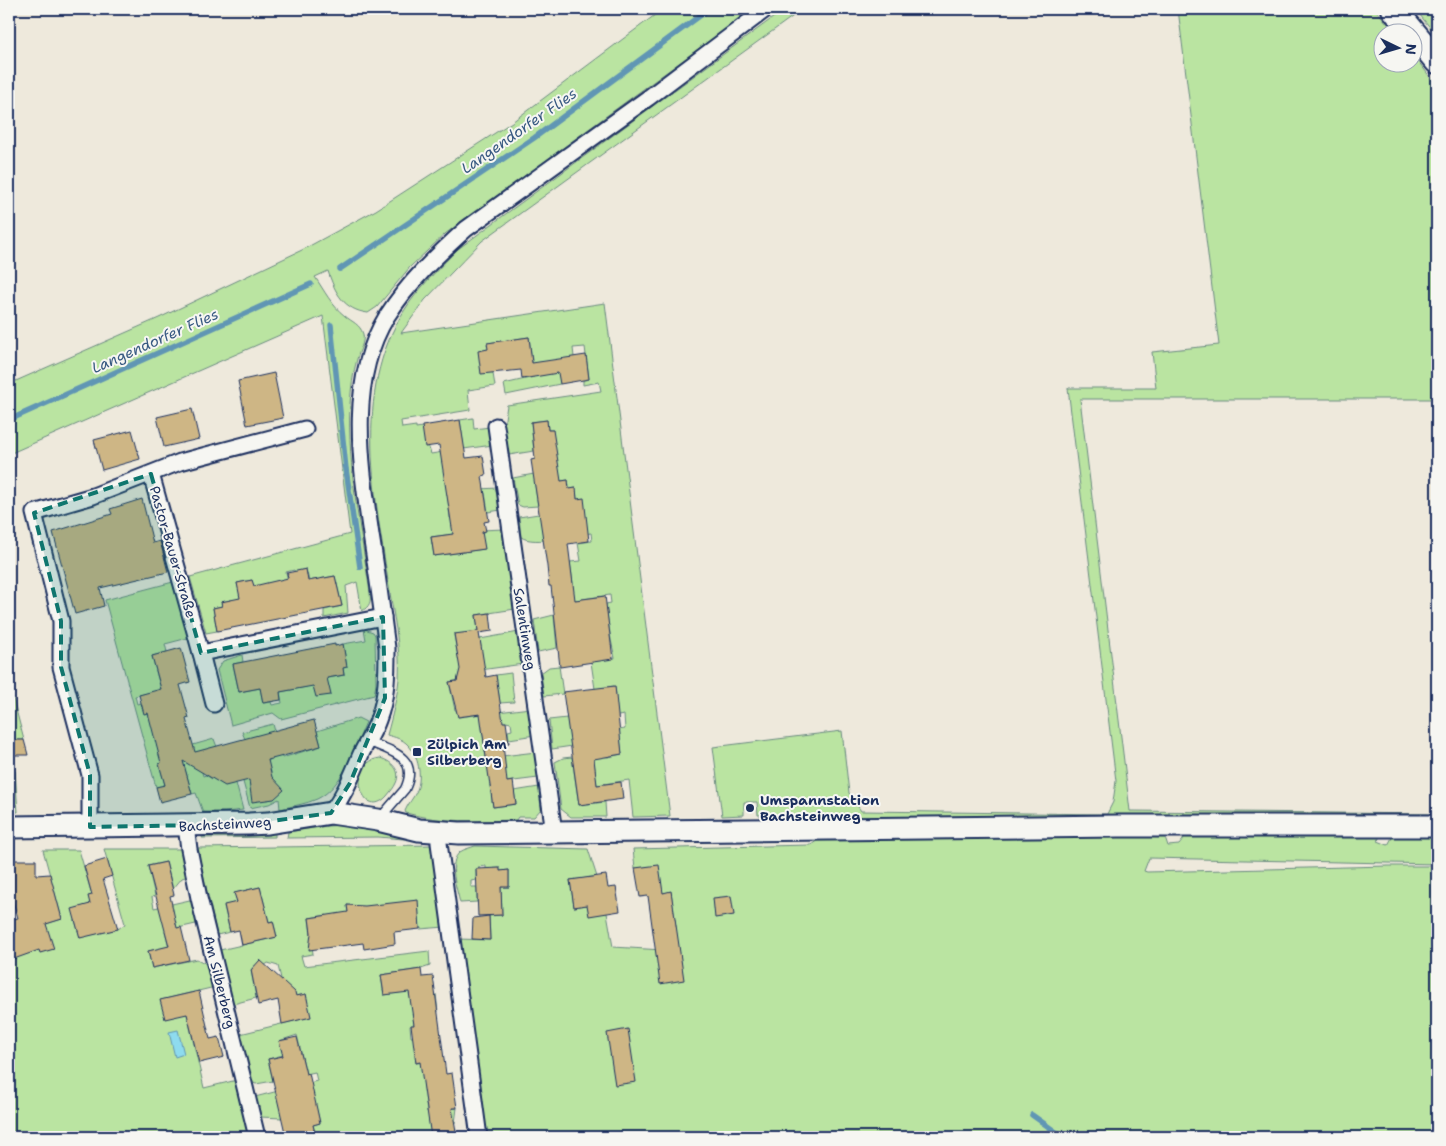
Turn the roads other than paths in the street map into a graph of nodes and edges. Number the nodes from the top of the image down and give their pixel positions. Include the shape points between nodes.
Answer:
1 (766, 9) edge
2 (1394, 9) edge
3 (1437, 61) edge
4 (496, 426) dead end
5 (305, 429) dead end
6 (152, 474) junction
7 (383, 617) junction
8 (201, 653) junction
9 (214, 704) dead end
10 (367, 741) junction
11 (331, 813) junction
12 (378, 820) junction
13 (186, 826) junction
14 (1437, 826) edge
15 (9, 827) edge
16 (90, 827) junction
17 (439, 832) junction
18 (554, 832) junction
19 (257, 1137) edge
20 (479, 1137) edge

1 - 7 street via 466,229 418,276 387,316 365,378 360,426 361,460
2 - 3 main road
4 - 18 street, Salentinweg
5 - 6 street via 180,462
6 - 8 street, Pastor-Bauer-Straße
6 - 16 street, Pastor-Bauer-Straße via 34,513 61,621 61,667 90,775
7 - 8 street
7 - 10 street via 387,655 385,698 379,719
8 - 9 street, Pastor-Bauer-Straße
10 - 11 street via 344,794
10 - 12 lane via 395,752 409,769 405,790
11 - 12 street, Bachsteinweg
11 - 13 street, Bachsteinweg via 268,823
12 - 17 street, Bachsteinweg
13 - 16 street, Bachsteinweg
13 - 19 street, Am Silberberg via 188,849
14 - 18 street, Bachsteinweg
15 - 16 street, Bachsteinweg
17 - 18 street, Bachsteinweg
17 - 20 street

